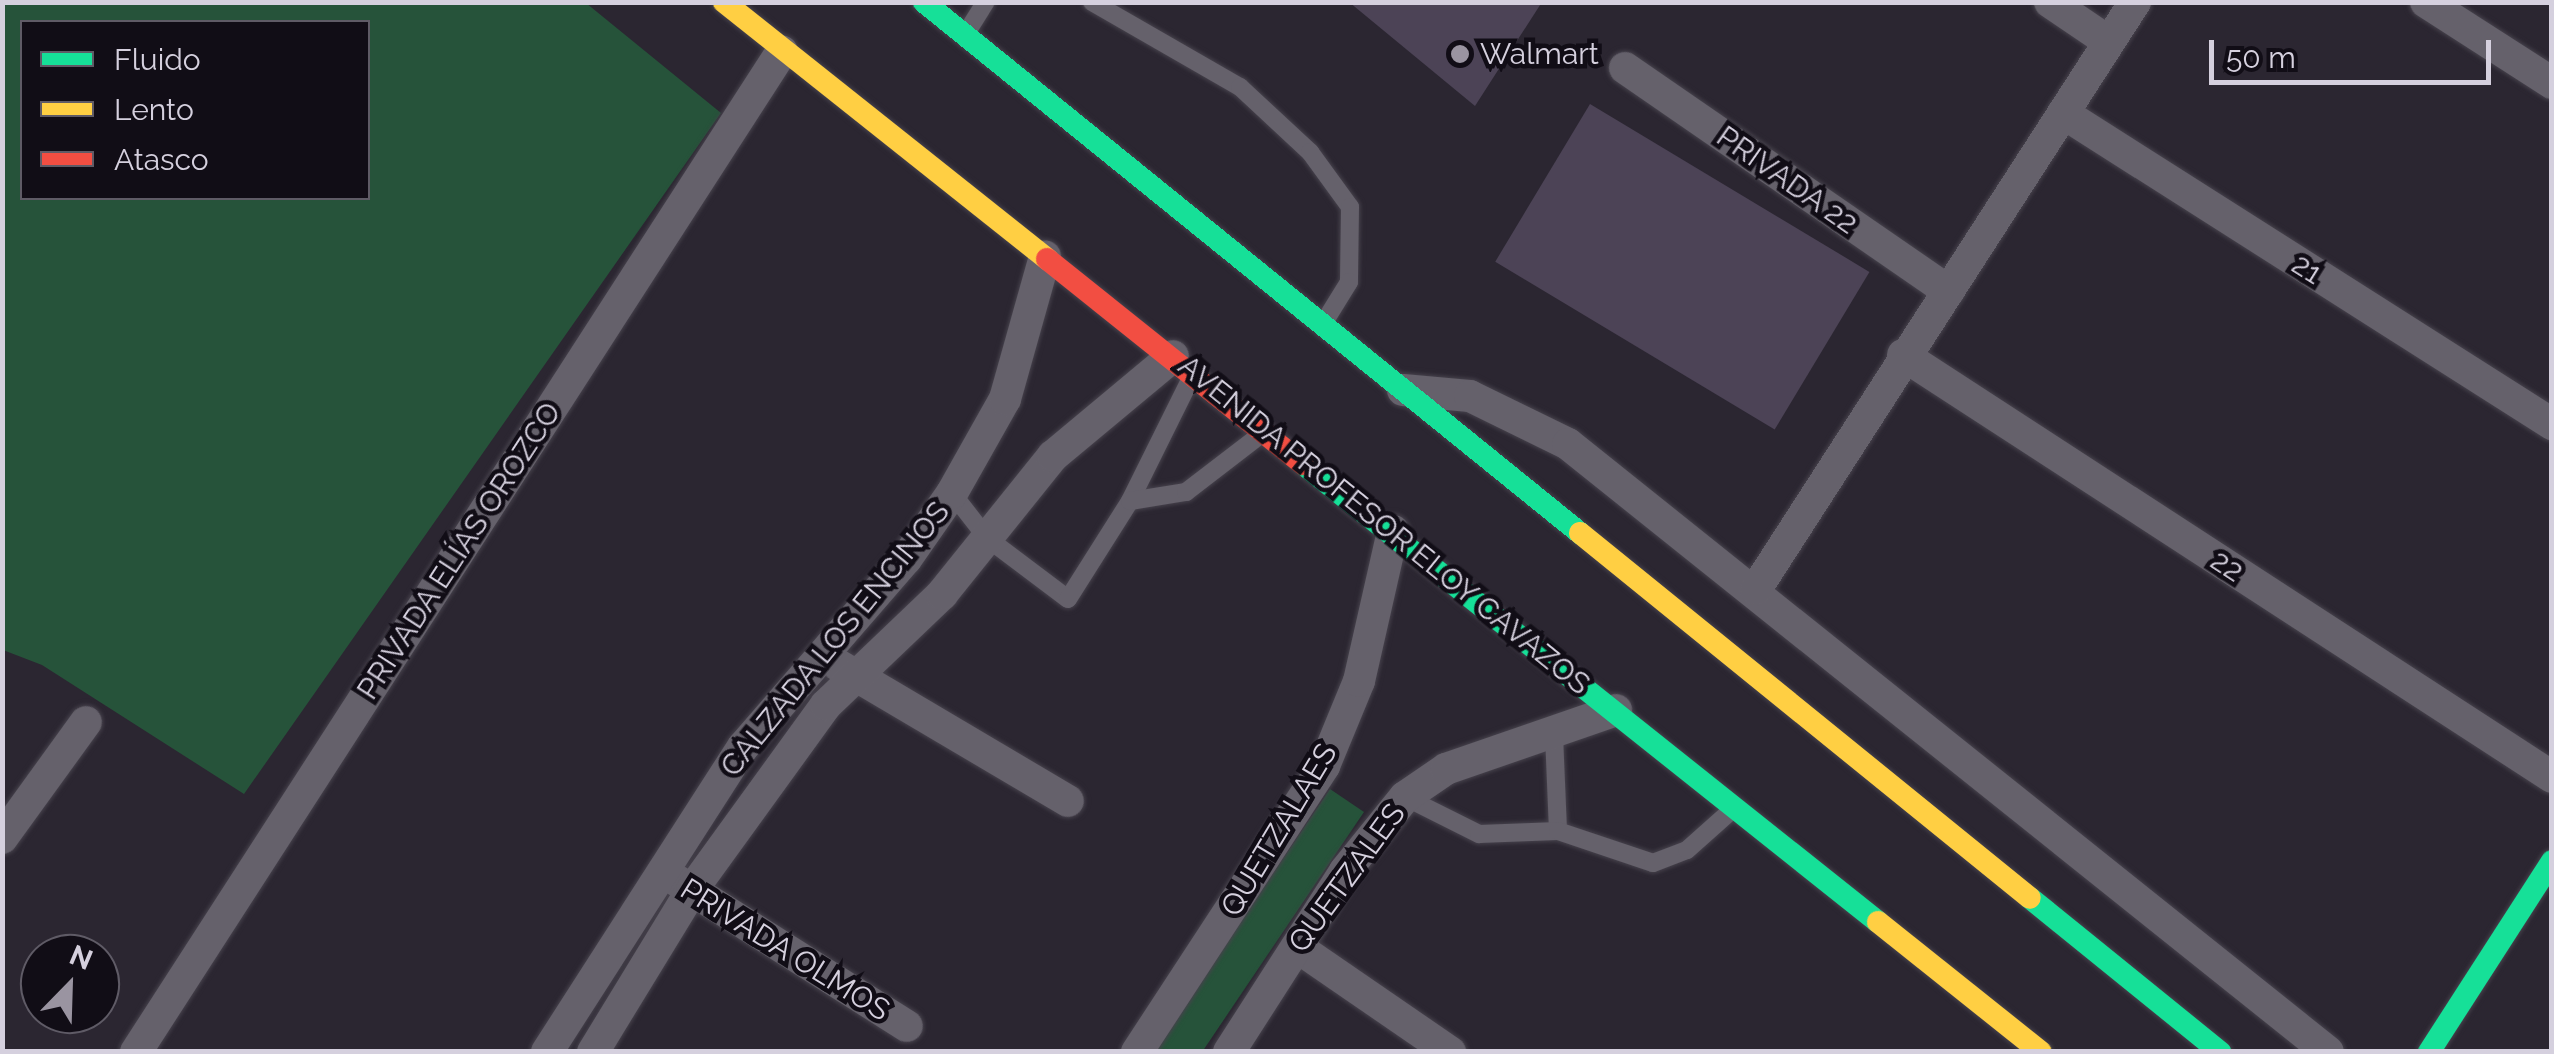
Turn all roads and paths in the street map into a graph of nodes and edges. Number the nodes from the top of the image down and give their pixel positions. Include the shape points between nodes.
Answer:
1 (724, 2) edge
2 (924, 2) edge
3 (986, 2) edge
4 (1092, 2) edge
5 (2050, 2) edge
6 (2135, 2) edge
7 (2426, 2) edge
8 (965, 36) junction
9 (2109, 42) junction
10 (782, 51) junction
11 (1625, 68) dead end
12 (2552, 83) edge
13 (2063, 114) junction
14 (1045, 256) junction
15 (1948, 292) junction
16 (1322, 326) junction
17 (1904, 356) junction
18 (1184, 365) junction
19 (1401, 390) junction
20 (2552, 424) edge
21 (1268, 429) junction
22 (952, 493) junction
23 (1130, 501) junction
24 (1393, 531) junction
25 (986, 538) junction
26 (1756, 589) junction
27 (822, 654) junction
28 (854, 676) junction
29 (1616, 710) junction
30 (86, 722) dead end
31 (1554, 734) junction
32 (2552, 778) edge
33 (1406, 796) junction
34 (1068, 800) dead end
35 (1737, 805) junction
36 (1558, 831) junction
37 (4, 832) edge
38 (2552, 861) edge
39 (663, 873) junction
40 (692, 890) junction
41 (1296, 947) junction
42 (907, 1026) dead end
43 (136, 1052) edge
44 (548, 1052) edge
45 (594, 1052) edge
46 (1137, 1052) edge
47 (1229, 1052) edge
48 (1450, 1052) edge
49 (2041, 1052) edge
50 (2220, 1052) edge
51 (2328, 1052) edge
52 (2429, 1052) edge

1 - 10 main road, AVENIDA PROFESOR ELOY CAVAZOS
2 - 8 main road
3 - 8 lane
4 - 16 lane via 1240,86 1310,152 1350,207 1350,282
5 - 9 street
6 - 9 street
7 - 12 street
8 - 16 main road
9 - 13 street
10 - 14 main road, AVENIDA PROFESOR ELOY CAVAZOS
10 - 43 street, PRIVADA ELÍAS OROZCO
11 - 15 street, PRIVADA 22
13 - 15 street
13 - 20 street, 21
14 - 18 main road, AVENIDA PROFESOR ELOY CAVAZOS
14 - 22 street, CALZADA LOS ENCINOS via 1006,399
15 - 17 street
16 - 19 main road
17 - 26 street
17 - 32 street, 22
18 - 21 main road, AVENIDA PROFESOR ELOY CAVAZOS
18 - 23 lane
18 - 25 street, CALZADA LOS ENCINOS via 1053,456
19 - 26 street via 1470,396 1529,419
19 - 50 main road
21 - 23 lane via 1186,492
21 - 24 main road, AVENIDA PROFESOR ELOY CAVAZOS
22 - 25 lane
22 - 27 street, CALZADA LOS ENCINOS
23 - 25 lane via 1068,599
24 - 29 main road, AVENIDA PROFESOR ELOY CAVAZOS
24 - 46 street, QUETZALAES via 1358,681 1324,766
25 - 28 street, CALZADA LOS ENCINOS via 942,594
26 - 51 street
27 - 28 street
27 - 39 street, CALZADA LOS ENCINOS via 742,748
28 - 34 street
28 - 40 street, CALZADA LOS ENCINOS via 786,755
29 - 31 street, QUETZALES
29 - 35 main road, AVENIDA PROFESOR ELOY CAVAZOS
30 - 37 street
31 - 33 street, QUETZALES via 1446,769
31 - 36 lane
33 - 36 lane via 1479,834
33 - 41 street, QUETZALES
35 - 36 lane via 1687,850 1653,864
35 - 49 main road, AVENIDA PROFESOR ELOY CAVAZOS
38 - 52 main road
39 - 40 street, PRIVADA OLMOS
39 - 44 street, CALZADA LOS ENCINOS
40 - 42 street, PRIVADA OLMOS
40 - 45 street, CALZADA LOS ENCINOS
41 - 47 street, QUETZALES
41 - 48 street

